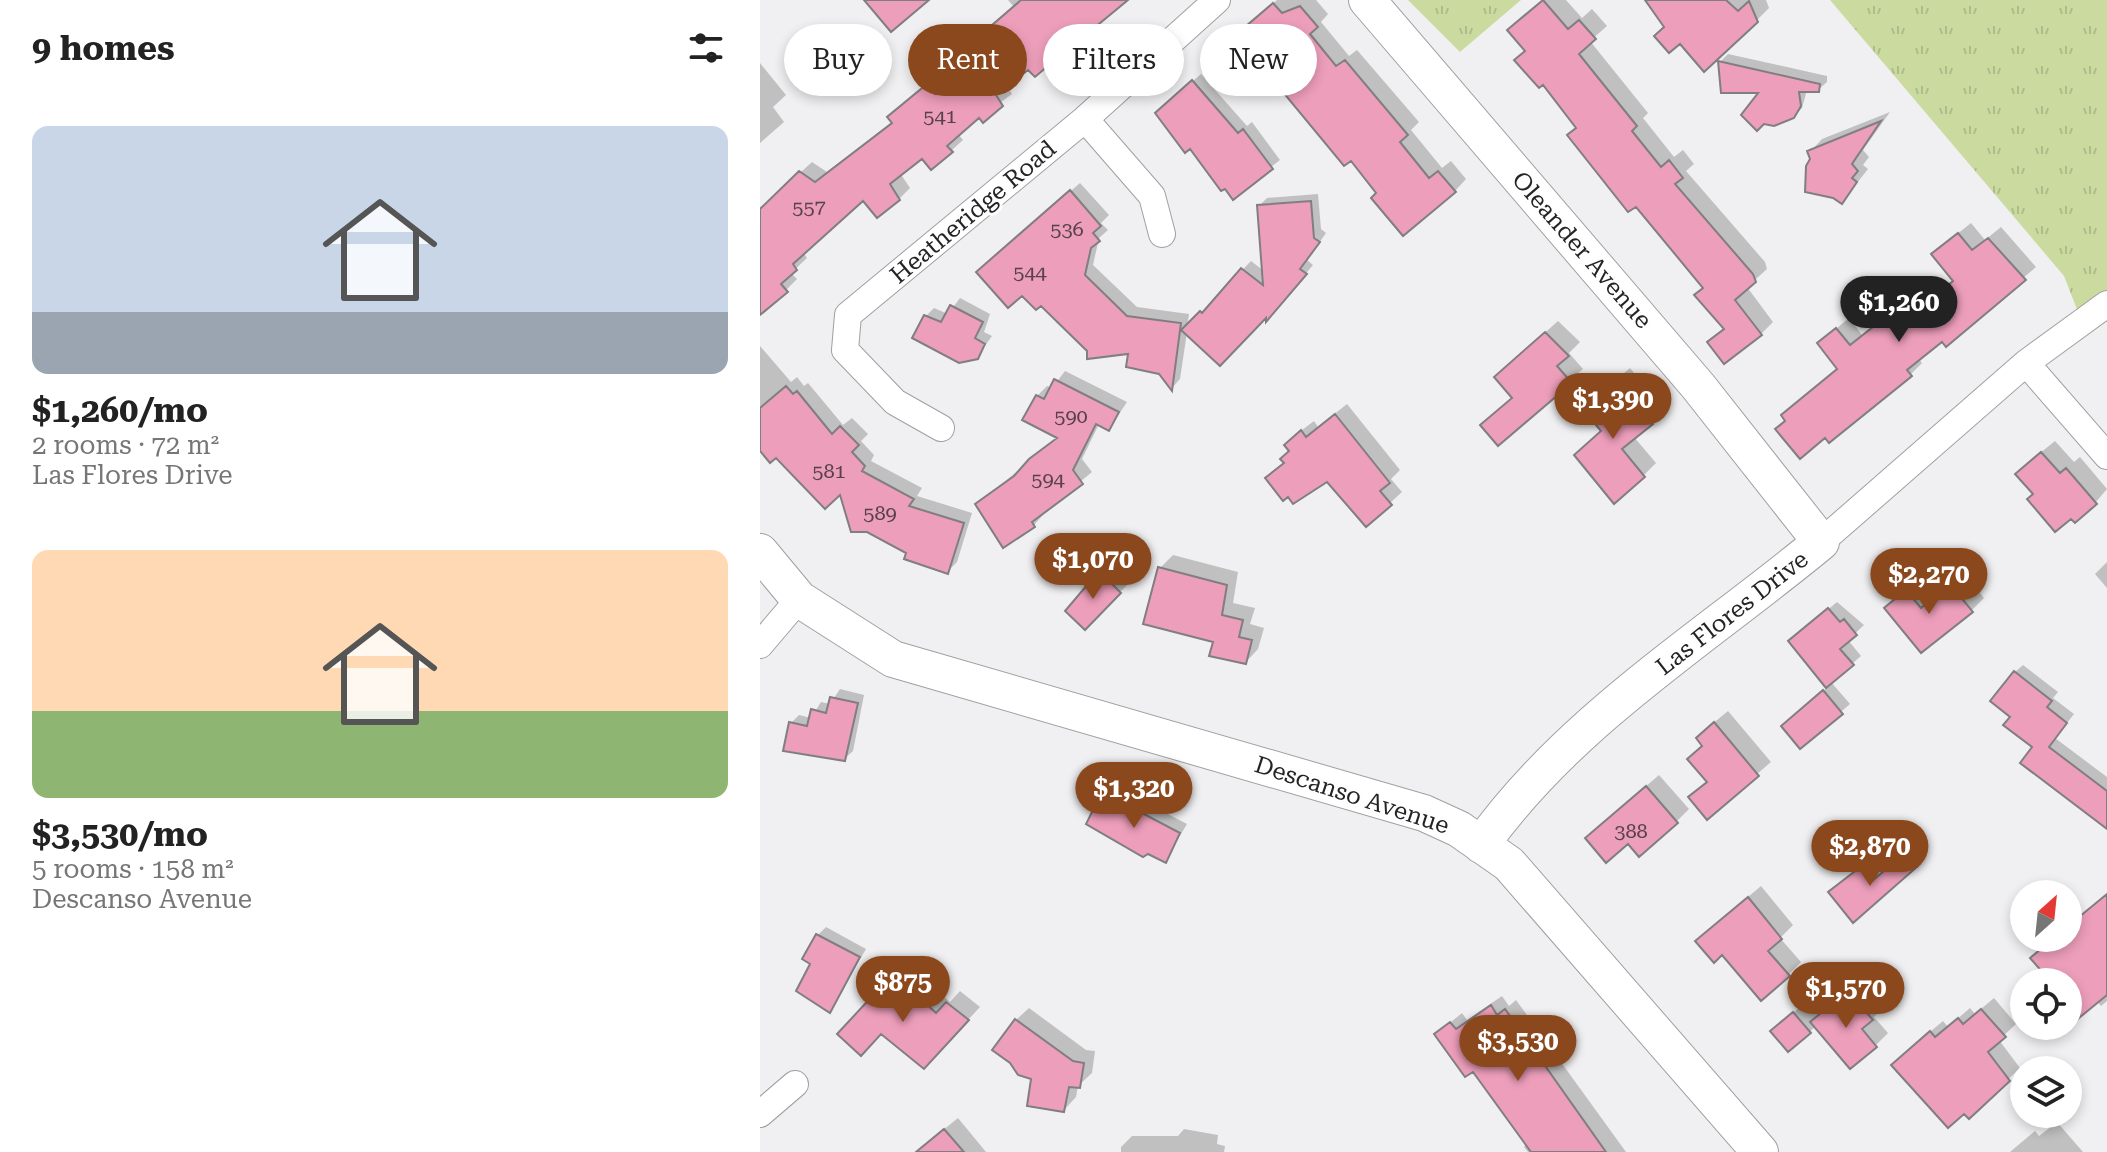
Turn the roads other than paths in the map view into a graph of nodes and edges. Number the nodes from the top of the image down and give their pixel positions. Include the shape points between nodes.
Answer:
1 (1217, 0) edge
2 (1367, 0) edge
3 (1085, 119) junction
4 (1162, 234) dead end
5 (2107, 304) edge
6 (2026, 363) junction
7 (941, 428) dead end
8 (2107, 456) edge
9 (1821, 542) junction
10 (760, 552) edge
11 (799, 599) junction
12 (760, 645) edge
13 (1481, 845) junction
14 (795, 1084) dead end
15 (760, 1114) edge
16 (1760, 1152) edge

1 - 3 street, Heatheridge Road
2 - 9 street, Oleander Avenue via 1698,386
3 - 4 street via 1152,196
3 - 7 street, Heatheridge Road via 848,315 845,350 895,402
5 - 6 street, Las Flores Drive
6 - 8 street
6 - 9 street, Las Flores Drive
9 - 13 street, Las Flores Drive via 1587,731 1535,780
10 - 11 street, Descanso Avenue
11 - 12 street
11 - 13 street, Descanso Avenue via 893,659 1424,813
13 - 16 street, Descanso Avenue via 1509,864 1551,909
14 - 15 street

